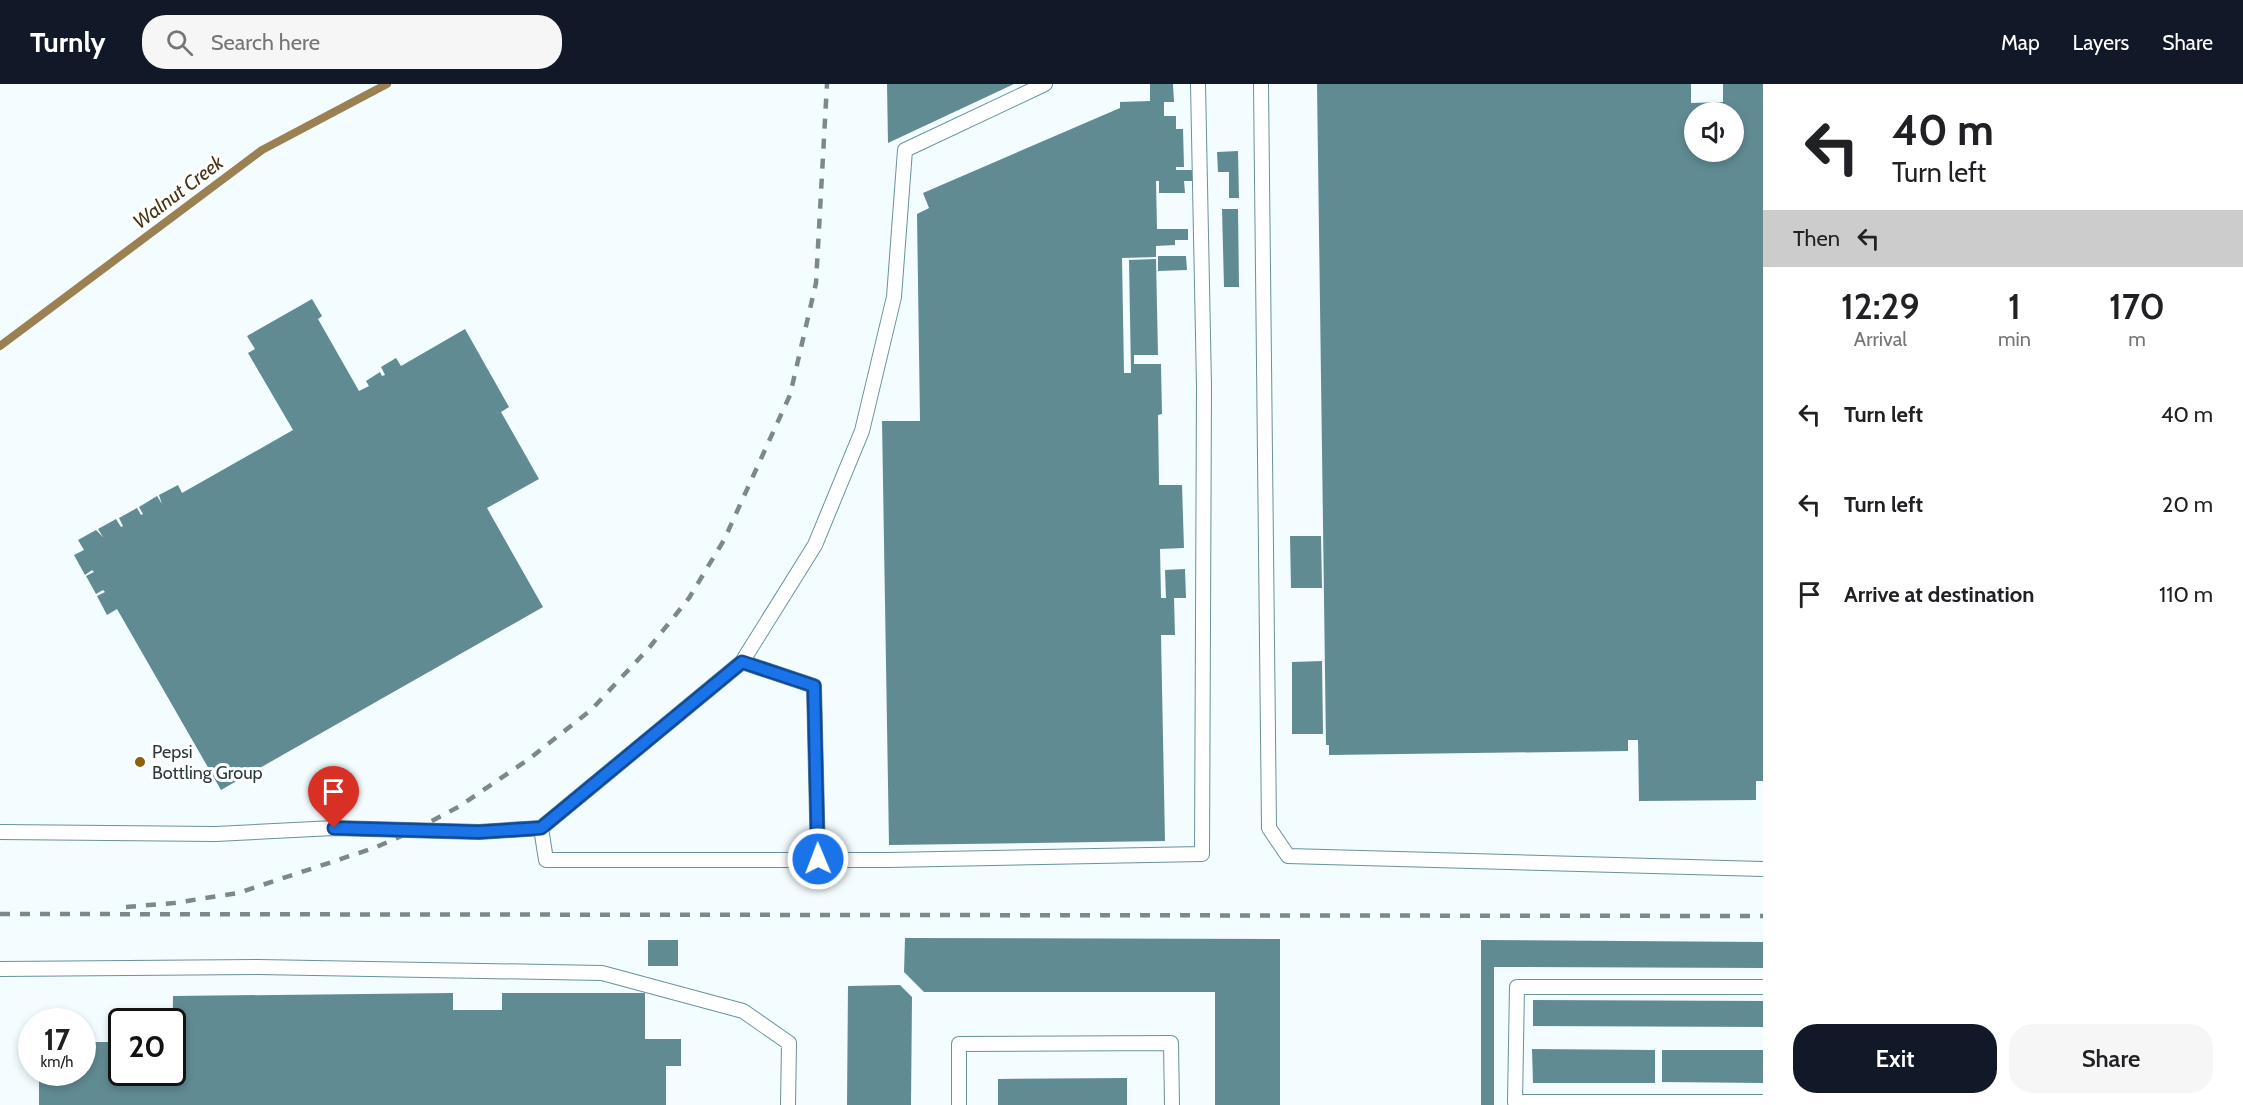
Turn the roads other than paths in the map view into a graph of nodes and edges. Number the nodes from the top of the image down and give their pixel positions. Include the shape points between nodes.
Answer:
1 (1045, 84) edge
2 (1198, 84) edge
3 (1261, 84) edge
4 (742, 662) junction
5 (541, 828) junction
6 (0, 832) edge
7 (818, 859) junction
8 (1763, 869) edge
9 (0, 969) edge
10 (1763, 987) edge
11 (1763, 1102) edge
12 (788, 1105) edge
13 (959, 1105) edge
14 (1172, 1105) edge

1 - 4 lane via 905,150 894,297 862,431 815,545
2 - 7 lane via 1204,386 1202,854
3 - 8 lane via 1269,828 1288,856
4 - 5 lane
4 - 7 lane via 814,686
5 - 6 lane via 479,832 334,828 216,834
5 - 7 lane via 546,860
9 - 12 lane via 258,967 602,973 744,1011 789,1043
10 - 11 lane via 1517,987 1515,1102
13 - 14 lane via 959,1044 1171,1043

